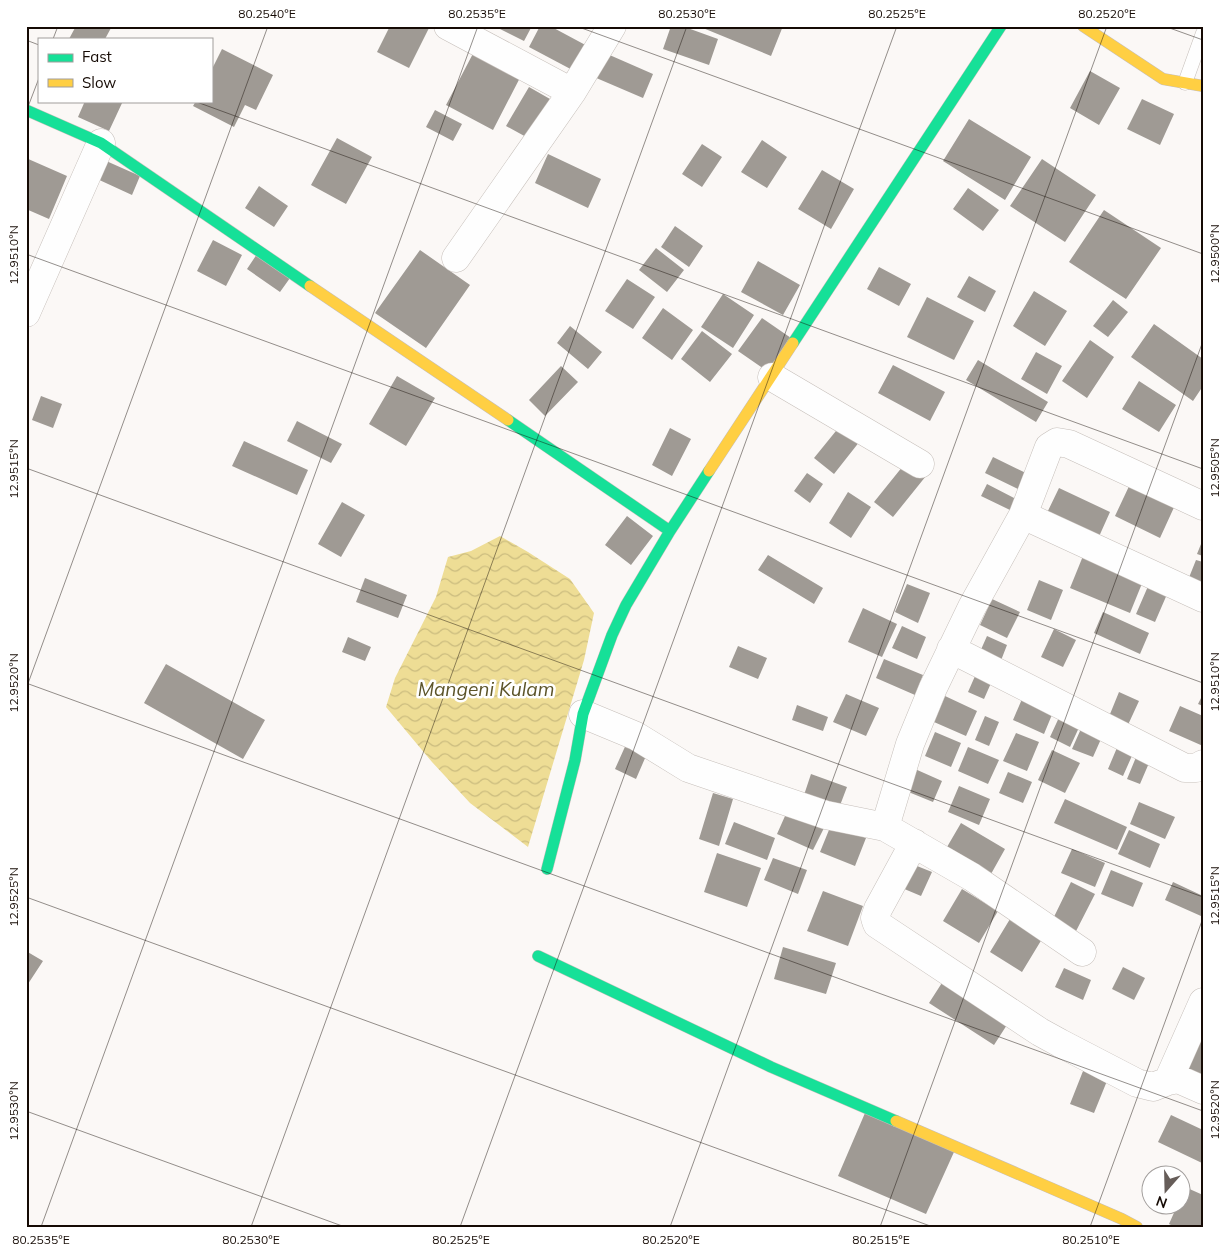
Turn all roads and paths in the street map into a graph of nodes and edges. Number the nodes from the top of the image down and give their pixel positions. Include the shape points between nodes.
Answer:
1 (448, 26) edge
2 (612, 26) edge
3 (1001, 26) edge
4 (1082, 26) edge
5 (1203, 33) edge
6 (1185, 83) junction
7 (1203, 86) edge
8 (572, 92) junction
9 (26, 110) edge
10 (102, 144) junction
11 (456, 258) dead end
12 (26, 313) edge
13 (772, 377) junction
14 (920, 464) dead end
15 (1203, 506) edge
16 (1023, 515) junction
17 (670, 532) junction
18 (1203, 598) edge
19 (951, 649) junction
20 (583, 714) junction
21 (1203, 764) edge
22 (885, 827) junction
23 (914, 843) junction
24 (547, 869) dead end
25 (1082, 952) dead end
26 (538, 956) dead end
27 (1203, 1002) edge
28 (1168, 1080) junction
29 (1203, 1090) edge
30 (1126, 1224) edge

1 - 8 street
2 - 8 street
3 - 13 street
4 - 6 street via 1163,79
5 - 6 lane
6 - 7 street
8 - 11 street
9 - 10 street
10 - 12 street
10 - 17 street
13 - 14 street
13 - 17 street
15 - 16 street via 1069,444 1057,442 1049,447
16 - 18 street
16 - 19 street
17 - 20 street via 626,605
19 - 21 street via 1185,768
19 - 22 street via 910,744
20 - 22 street via 636,736 688,768 826,815
20 - 24 street via 575,760
22 - 23 street
23 - 25 street via 972,877
23 - 28 street via 878,909 877,924 1060,1043 1137,1083 1153,1087
26 - 30 street via 771,1067
27 - 28 street
28 - 29 street via 1178,1079

